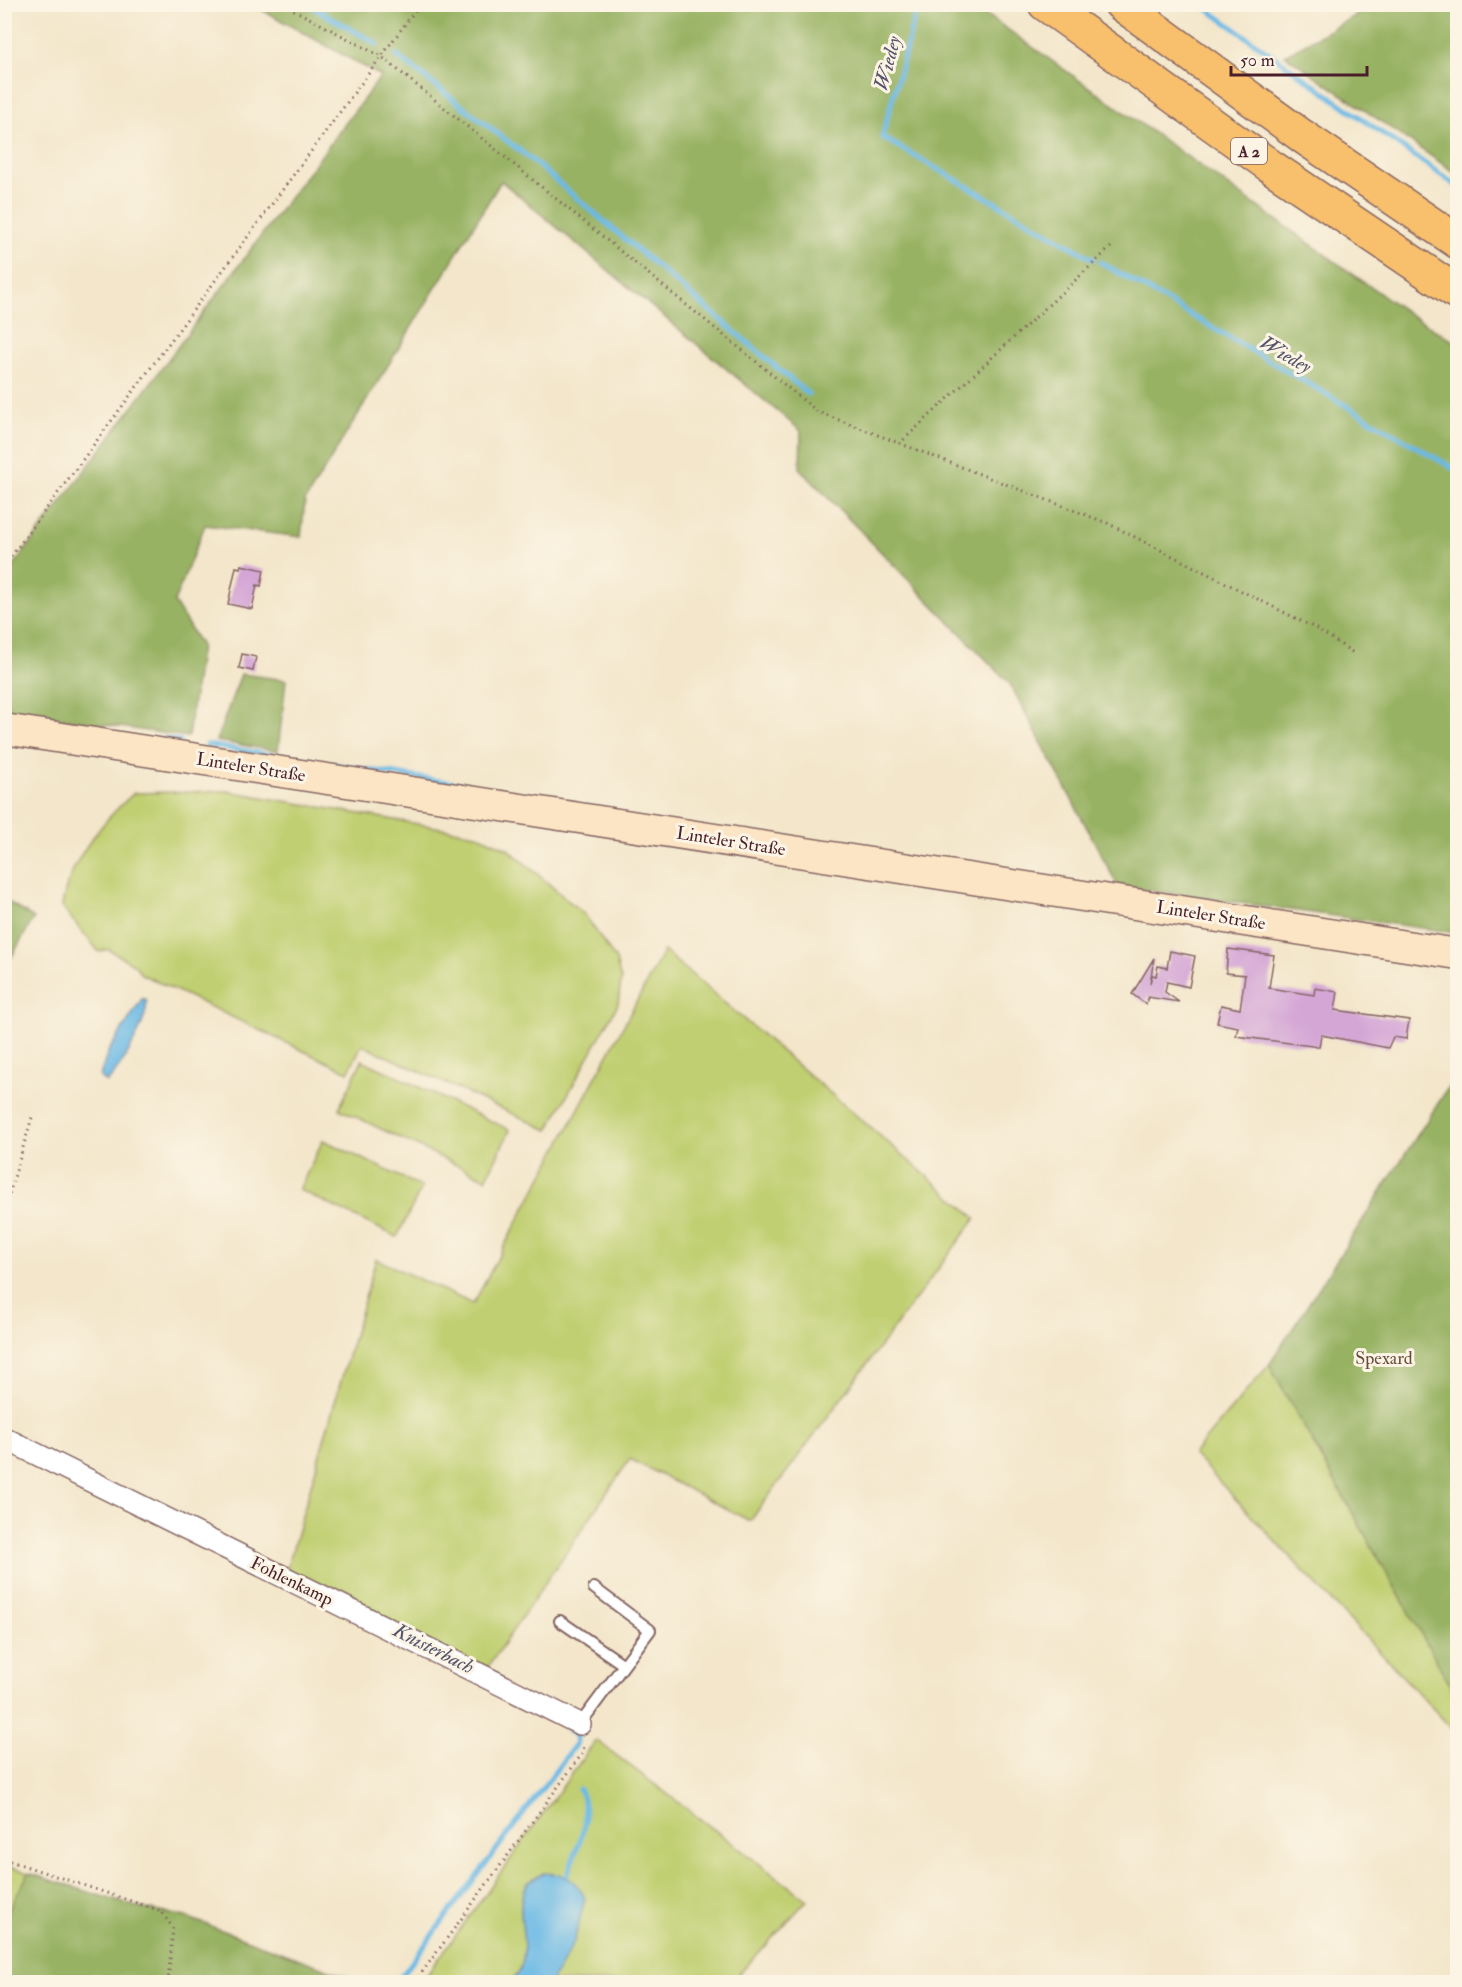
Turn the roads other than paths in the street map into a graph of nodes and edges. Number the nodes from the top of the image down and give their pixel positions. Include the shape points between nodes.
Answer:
1 (1045, 4) edge
2 (1121, 4) edge
3 (1458, 242) edge
4 (1458, 293) edge
5 (4, 729) edge
6 (1458, 954) edge
7 (4, 1438) edge
8 (594, 1588) dead end
9 (560, 1622) dead end
10 (624, 1665) junction
11 (580, 1724) joint

1 - 4 highway, A 2 via 1273,168
2 - 3 highway, A 2 via 1302,136
5 - 6 street, Linteler Straße
7 - 11 street, Fohlenkamp
8 - 10 lane via 650,1630
9 - 10 lane
10 - 11 lane

